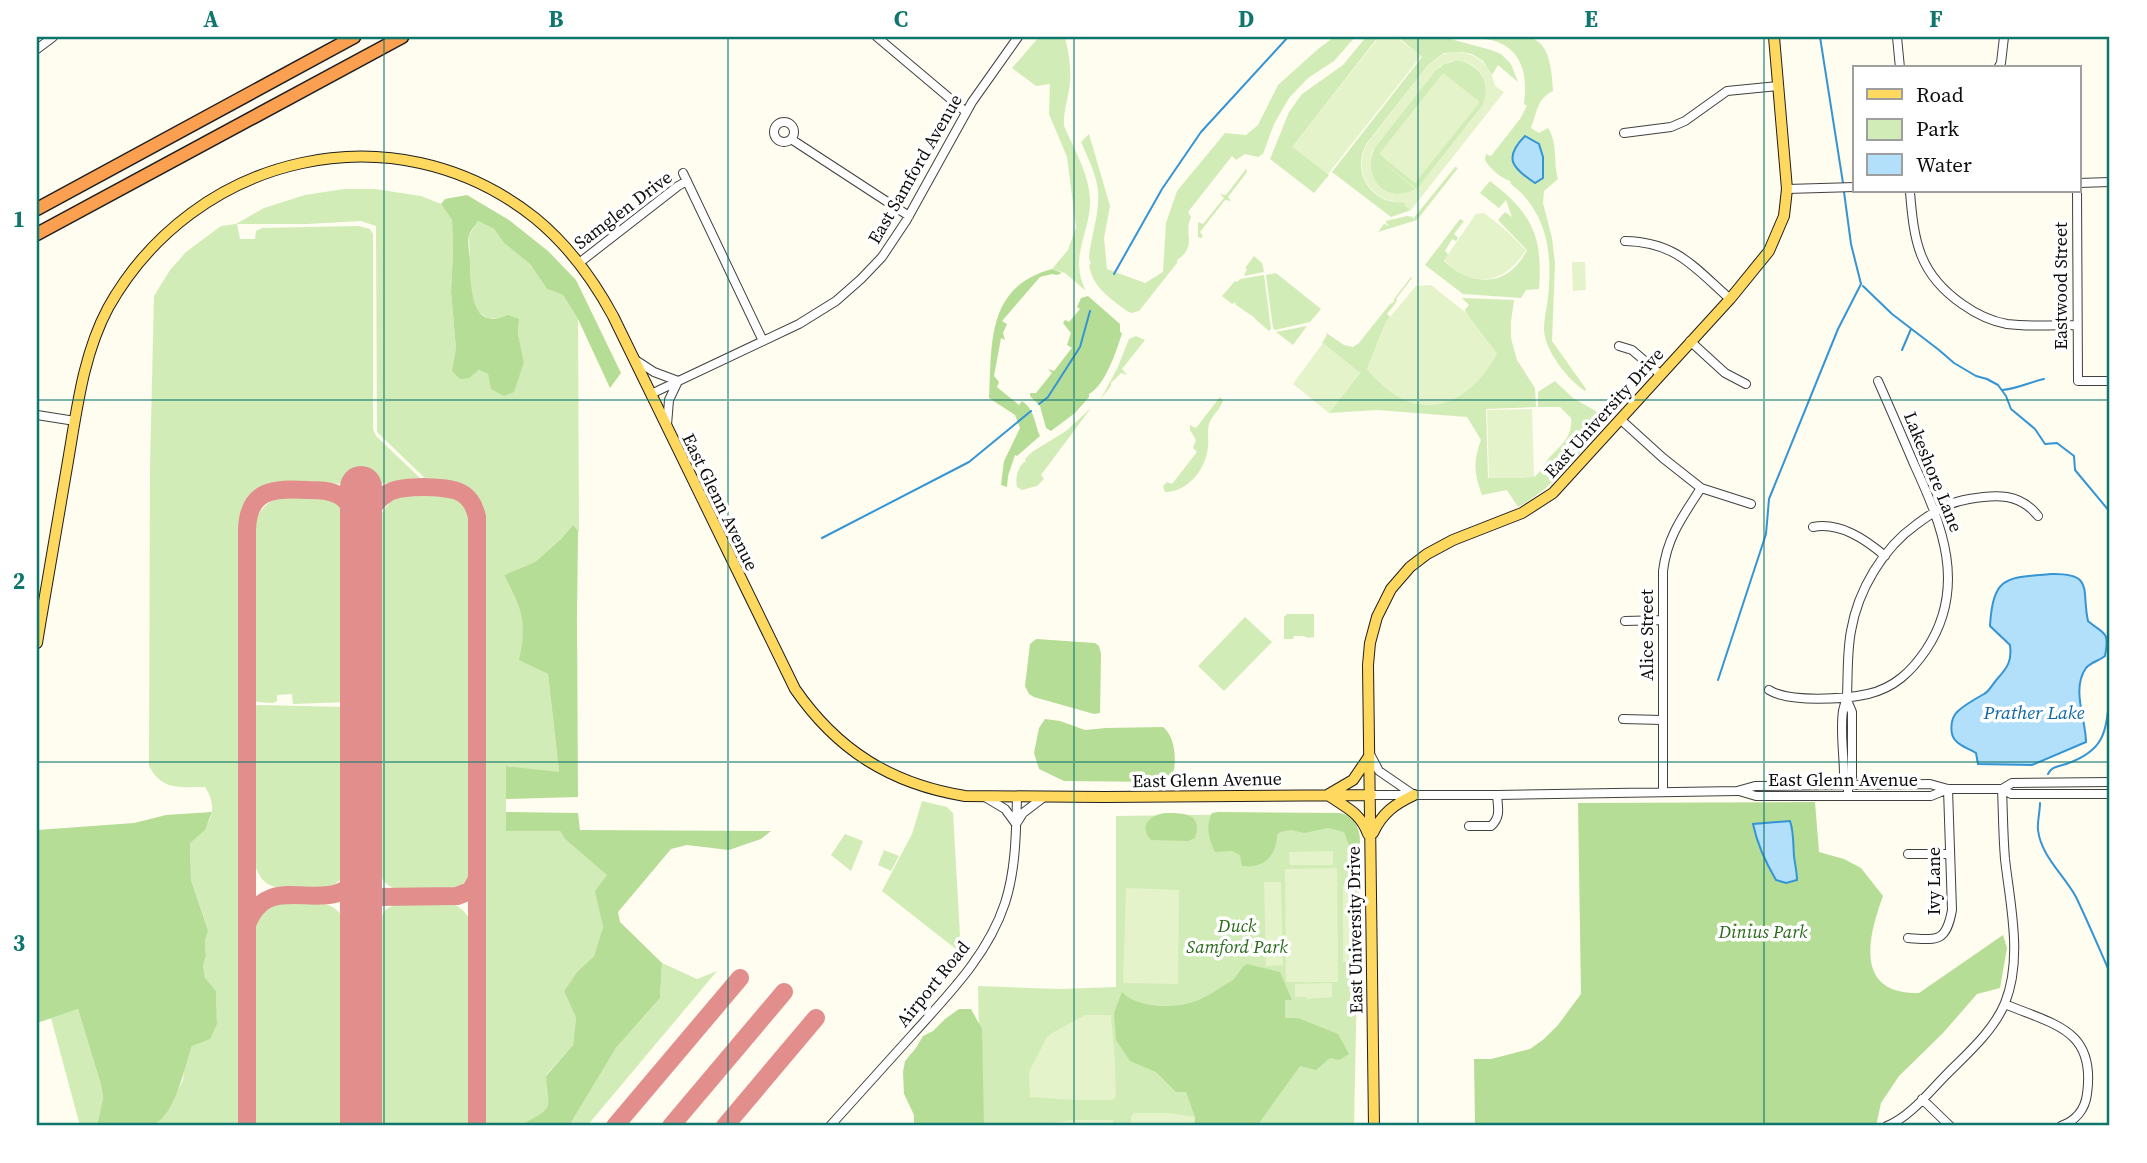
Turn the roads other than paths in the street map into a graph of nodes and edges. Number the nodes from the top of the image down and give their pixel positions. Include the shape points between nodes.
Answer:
1 (53, 37) edge
2 (354, 37) edge
3 (402, 37) edge
4 (877, 37) edge
5 (1018, 37) edge
6 (1774, 37) edge
7 (1897, 37) edge
8 (2004, 37) edge
9 (37, 49) edge
10 (1900, 66) edge
11 (1999, 66) edge
12 (1779, 86) junction
13 (966, 112) junction
14 (1624, 133) dead end
15 (791, 139) dead end
16 (2080, 183) edge
17 (2110, 183) edge
18 (1847, 187) edge
19 (1787, 189) junction
20 (1910, 192) edge
21 (2077, 192) edge
22 (40, 206) edge
23 (909, 216) junction
24 (39, 233) edge
25 (1625, 241) dead end
26 (579, 263) junction
27 (1730, 299) junction
28 (2077, 325) junction
29 (763, 341) junction
30 (1690, 341) junction
31 (1619, 346) dead end
32 (634, 359) junction
33 (1660, 374) junction
34 (678, 381) junction
35 (1878, 381) dead end
36 (2110, 381) edge
37 (1746, 384) dead end
38 (651, 394) junction
39 (37, 415) edge
40 (1620, 419) junction
41 (75, 421) junction
42 (667, 428) junction
43 (1701, 488) junction
44 (1751, 505) dead end
45 (1935, 511) junction
46 (2038, 516) dead end
47 (1813, 527) dead end
48 (1885, 556) junction
49 (1663, 620) junction
50 (1625, 621) dead end
51 (37, 643) edge
52 (1769, 690) dead end
53 (1846, 698) junction
54 (1623, 719) dead end
55 (1662, 720) junction
56 (1370, 754) junction
57 (2110, 782) edge
58 (1848, 785) junction
59 (1948, 789) junction
60 (2003, 789) junction
61 (1662, 791) junction
62 (1737, 791) junction
63 (1328, 794) junction
64 (1371, 794) junction
65 (2110, 794) edge
66 (1414, 795) junction
67 (1497, 795) junction
68 (1848, 796) junction
69 (985, 797) junction
70 (1017, 797) junction
71 (1044, 797) junction
72 (1016, 824) junction
73 (1469, 826) dead end
74 (1370, 840) junction
75 (1908, 854) dead end
76 (1950, 854) junction
77 (1908, 938) dead end
78 (2005, 1004) junction
79 (1922, 1099) junction
80 (830, 1126) edge
81 (1374, 1126) edge
82 (1887, 1126) edge
83 (1950, 1126) edge
84 (2061, 1126) edge

1 - 9 street
2 - 22 highway
3 - 24 highway
4 - 13 street
5 - 13 street, East Samford Avenue
6 - 12 main road, East University Drive
7 - 10 street
8 - 11 street
12 - 14 street via 1727,91 1671,127
12 - 19 main road, East University Drive
13 - 23 street, East Samford Avenue
15 - 23 street
16 - 17 street
18 - 19 street
19 - 27 main road, East University Drive via 1784,216 1769,251
20 - 28 street via 1919,253 1947,293 1976,313 2004,323
21 - 28 street, Eastwood Street
23 - 29 street, East Samford Avenue via 882,257 842,296 820,313
25 - 27 street via 1646,242 1678,254
26 - 29 street, Samglen Drive via 685,177
26 - 32 main road, East Glenn Avenue via 605,301
26 - 41 main road, East Glenn Avenue via 522,208 447,171 411,161 362,156 282,167 237,184 194,210 130,273 95,338
27 - 30 main road, East University Drive
28 - 36 street, Eastwood Street via 2078,381
29 - 34 street, East Samford Avenue
30 - 33 main road, East University Drive
30 - 37 street via 1725,373
31 - 33 street via 1632,350
32 - 34 street
32 - 38 main road, East Glenn Avenue
33 - 40 main road, East University Drive
34 - 38 street, East Samford Avenue
34 - 42 street via 669,400
35 - 45 street, Lakeshore Lane
38 - 42 main road, East Glenn Avenue
39 - 41 street
40 - 43 street
40 - 56 main road, East University Drive via 1541,502 1427,554 1391,589 1370,643
41 - 51 main road, East Glenn Avenue
42 - 69 main road, East Glenn Avenue via 783,669 822,724 862,758 901,779 943,793
43 - 44 street
43 - 49 street, Alice Street via 1665,555
45 - 46 street via 1965,499 2002,496 2027,503
45 - 48 street via 1909,529
45 - 53 street, Lakeshore Lane via 1946,551 1948,583 1935,633 1901,679 1876,692
47 - 48 street via 1843,530
48 - 53 street via 1856,611
49 - 50 street
49 - 55 street, Alice Street
52 - 53 street, Lakeshore Lane via 1786,697
53 - 58 street via 1852,712 1852,778
54 - 55 street
55 - 61 street, Alice Street
56 - 63 main road via 1353,780
56 - 64 main road, East University Drive
56 - 66 street via 1379,771
57 - 60 street, East Glenn Avenue via 2012,783
58 - 59 street, East Glenn Avenue
58 - 62 street, East Glenn Avenue via 1755,786
58 - 68 street
59 - 60 street, East Glenn Avenue
59 - 68 street, East Glenn Avenue via 1930,796
59 - 76 street, Ivy Lane
60 - 65 street, East Glenn Avenue via 2011,794
60 - 78 street via 2005,857 2014,923
61 - 62 street, East Glenn Avenue
61 - 67 street, East Glenn Avenue
62 - 68 street, East Glenn Avenue via 1755,796
63 - 64 main road, East Glenn Avenue
63 - 71 main road, East Glenn Avenue
63 - 74 main road via 1363,821
64 - 66 street, East Glenn Avenue
64 - 74 main road, East University Drive
66 - 67 street, East Glenn Avenue
66 - 74 main road via 1386,811
67 - 73 street via 1497,820 1491,826
69 - 70 main road, East Glenn Avenue
69 - 72 street via 1005,809
70 - 71 main road, East Glenn Avenue
70 - 72 street, Airport Road
71 - 72 street
72 - 80 street, Airport Road via 1010,883 993,932 950,993
74 - 81 main road, East University Drive
75 - 76 street
76 - 77 street, Ivy Lane via 1949,927 1937,938
78 - 79 street via 1988,1030
78 - 84 street via 2072,1034 2087,1058 2086,1100 2076,1118
79 - 82 street
79 - 83 street

